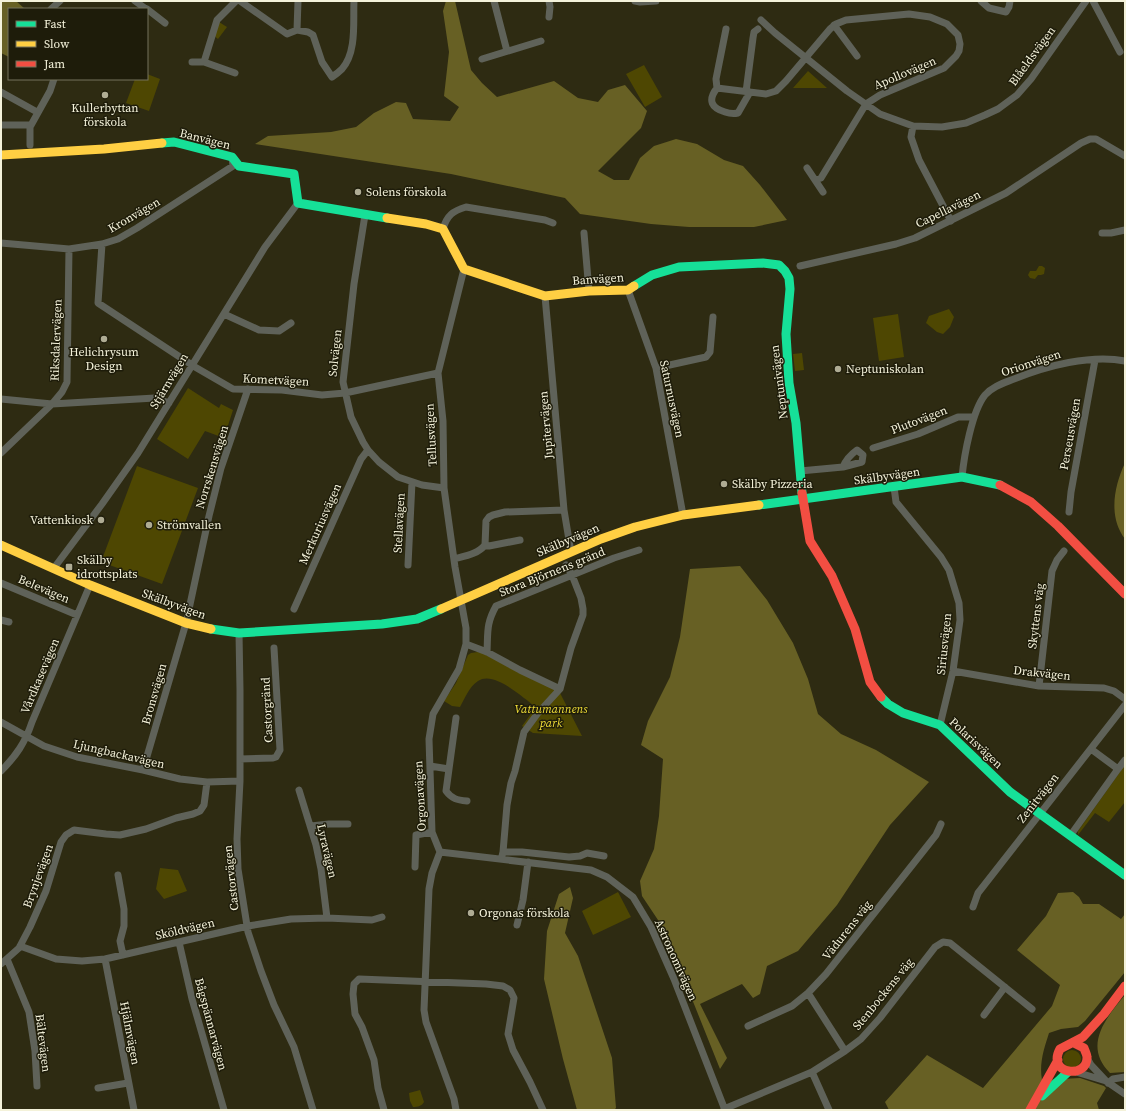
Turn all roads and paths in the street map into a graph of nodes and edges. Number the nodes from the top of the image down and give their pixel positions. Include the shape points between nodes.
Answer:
1 (60, 1) edge
2 (135, 1) edge
3 (236, 1) edge
4 (240, 1) edge
5 (298, 1) edge
6 (354, 1) edge
7 (494, 1) edge
8 (549, 1) edge
9 (635, 1) edge
10 (656, 1) edge
11 (981, 1) edge
12 (1010, 1) edge
13 (1086, 1) edge
14 (1093, 1) edge
15 (52, 8) edge
16 (146, 8) edge
17 (148, 10) edge
18 (550, 17) dead end
19 (761, 20) dead end
20 (165, 23) dead end
21 (834, 25) junction
22 (758, 28) dead end
23 (726, 29) dead end
24 (297, 30) junction
25 (541, 41) dead end
26 (507, 51) junction
27 (1120, 52) dead end
28 (857, 56) dead end
29 (805, 57) junction
30 (482, 59) dead end
31 (192, 62) dead end
32 (204, 62) junction
33 (235, 73) dead end
34 (54, 80) edge
35 (717, 88) junction
36 (1, 92) edge
37 (748, 92) junction
38 (866, 104) junction
39 (37, 112) junction
40 (1, 125) edge
41 (31, 125) junction
42 (913, 126) junction
43 (30, 145) dead end
44 (1, 155) edge
45 (1125, 156) edge
46 (232, 157) junction
47 (807, 168) dead end
48 (815, 180) junction
49 (823, 192) dead end
50 (298, 203) junction
51 (365, 215) junction
52 (951, 221) junction
53 (552, 224) dead end
54 (443, 229) junction
55 (1125, 230) edge
56 (584, 233) dead end
57 (1102, 233) dead end
58 (1, 243) edge
59 (102, 244) junction
60 (69, 249) junction
61 (779, 265) joint
62 (800, 266) dead end
63 (464, 269) junction
64 (628, 290) junction
65 (588, 291) junction
66 (545, 296) junction
67 (224, 314) junction
68 (712, 317) dead end
69 (291, 323) dead end
70 (1095, 360) junction
71 (1125, 361) edge
72 (192, 364) junction
73 (656, 368) junction
74 (438, 373) junction
75 (248, 389) junction
76 (345, 393) junction
77 (1, 399) edge
78 (169, 403) junction
79 (52, 404) junction
80 (973, 417) junction
81 (873, 448) dead end
82 (368, 450) junction
83 (1, 454) edge
84 (843, 467) dead end
85 (800, 471) junction
86 (962, 477) junction
87 (412, 482) junction
88 (894, 487) junction
89 (444, 488) junction
90 (803, 500) junction
91 (564, 510) junction
92 (1069, 512) dead end
93 (683, 515) junction
94 (520, 540) dead end
95 (1, 545) edge
96 (485, 545) junction
97 (639, 550) dead end
98 (571, 552) junction
99 (1064, 552) dead end
100 (454, 559) junction
101 (408, 565) dead end
102 (566, 565) dead end
103 (54, 568) junction
104 (572, 575) junction
105 (1, 583) edge
106 (90, 585) junction
107 (1125, 594) edge
108 (460, 602) junction
109 (294, 609) dead end
110 (78, 615) junction
111 (1, 620) edge
112 (10, 622) dead end
113 (186, 623) junction
114 (239, 633) junction
115 (466, 644) junction
116 (274, 648) dead end
117 (487, 652) junction
118 (953, 671) junction
119 (1039, 686) junction
120 (560, 689) junction
121 (1125, 699) edge
122 (1125, 705) edge
123 (456, 718) dead end
124 (1, 722) edge
125 (940, 725) junction
126 (27, 737) junction
127 (1091, 749) junction
128 (240, 759) junction
129 (1125, 760) edge
130 (430, 766) junction
131 (449, 769) junction
132 (1118, 769) junction
133 (143, 770) junction
134 (1, 771) edge
135 (240, 781) junction
136 (207, 782) junction
137 (299, 790) dead end
138 (466, 801) dead end
139 (1040, 813) junction
140 (348, 824) dead end
141 (941, 824) dead end
142 (311, 826) junction
143 (432, 832) junction
144 (1070, 836) junction
145 (440, 852) junction
146 (502, 855) junction
147 (604, 856) dead end
148 (528, 862) junction
149 (415, 867) dead end
150 (1125, 874) edge
151 (118, 875) dead end
152 (972, 907) dead end
153 (382, 917) dead end
154 (327, 918) junction
155 (517, 925) dead end
156 (248, 926) junction
157 (179, 942) junction
158 (20, 946) junction
159 (122, 955) junction
160 (105, 959) junction
161 (4, 962) edge
162 (426, 982) junction
163 (1125, 986) edge
164 (1005, 987) junction
165 (808, 993) junction
166 (1032, 1009) dead end
167 (984, 1015) dead end
168 (1099, 1020) junction
169 (748, 1026) dead end
170 (1074, 1043) junction
171 (845, 1051) junction
172 (1086, 1055) junction
173 (1058, 1060) junction
174 (812, 1072) junction
175 (1072, 1072) junction
176 (1125, 1077) edge
177 (1107, 1082) junction
178 (128, 1083) junction
179 (37, 1086) dead end
180 (98, 1088) dead end
181 (1125, 1094) edge
182 (1032, 1106) edge
183 (134, 1110) edge
184 (224, 1110) edge
185 (313, 1110) edge
186 (384, 1110) edge
187 (456, 1110) edge
188 (543, 1110) edge
189 (724, 1110) edge
190 (829, 1110) edge

1 - 15 street
2 - 16 street
3 - 32 street via 217,20
4 - 24 street via 286,34
5 - 24 street
6 - 24 street via 349,57 343,68 332,77 322,62 313,35
7 - 26 street
8 - 18 street
9 - 10 street
11 - 12 street via 989,8 1006,12
13 - 42 street, Blåeldsvägen via 1031,79 1017,95 998,110 966,123 942,127
14 - 27 street
17 - 20 street
19 - 29 street, Blåeldsvägen
21 - 28 street
21 - 29 street
21 - 38 street, Apollovägen via 846,20 909,14 938,20 947,24 958,35 959,51 944,68 880,95
22 - 37 street via 753,38
23 - 35 street via 716,79
25 - 26 street
26 - 30 street
29 - 37 street via 776,91 766,94
29 - 38 street, Blåeldsvägen
31 - 32 street
32 - 33 street
34 - 39 street
35 - 37 street
35 - 37 street via 712,99 713,105 716,109 733,114 738,113
36 - 39 street
38 - 42 street, Blåeldsvägen via 880,114
38 - 48 street, Apollovägen via 821,178
39 - 41 street
40 - 41 street
41 - 43 street
42 - 52 street via 911,137 919,160
44 - 46 street, Banvägen via 174,142
45 - 52 street, Capellavägen via 1090,138 1006,193
46 - 50 street, Banvägen via 239,166 294,174
46 - 59 street, Kronvägen via 233,166 137,228 118,239
47 - 48 street
48 - 49 street
50 - 51 street
50 - 67 street, Stjärnvägen via 265,247
51 - 54 street
51 - 76 street, Solvägen via 354,284 343,382
52 - 62 street, Capellavägen via 896,244
53 - 54 street via 545,220 466,207 454,211
54 - 63 street
55 - 57 street
56 - 65 street
58 - 60 street, Kronvägen
59 - 60 street, Kronvägen
59 - 72 street, Kometvägen via 98,303
60 - 79 street, Riksdalervägen via 67,382
61 - 64 street, Banvägen via 679,267 652,275
61 - 85 street, Neptunivägen via 789,278 786,334
63 - 66 street, Banvägen
63 - 74 street, Tellusvägen
64 - 65 street, Banvägen
64 - 73 street, Saturnusvägen
65 - 66 street, Banvägen
66 - 91 street, Jupitervägen
67 - 69 street via 259,330 279,331
67 - 72 street, Stjärnvägen
68 - 73 street via 710,352 706,357
70 - 71 street, Orionvägen
70 - 80 street, Orionvägen via 1052,366 997,386 985,395
70 - 92 street, Perseusvägen
72 - 75 street, Kometvägen via 233,389
72 - 78 street, Stjärnvägen
73 - 93 street, Saturnusvägen
74 - 76 street, Kometvägen
74 - 89 street, Tellusvägen via 443,421
75 - 76 street, Kometvägen via 322,395
75 - 113 street, Norrskensvägen via 221,468
76 - 82 street, Solvägen via 351,418
77 - 79 street
78 - 79 street via 155,398
78 - 103 street, Stjärnvägen via 138,453
79 - 83 street, Riksdalervägen
80 - 81 street, Plutovägen via 958,417 918,434
80 - 86 street, Orionvägen
82 - 87 street, Solvägen via 398,477
82 - 109 street, Merkuriusvägen
84 - 85 street
85 - 90 street, Neptunivägen
86 - 88 street, Skälbyvägen
86 - 107 street, Skälbyvägen via 996,484 1031,502
87 - 89 street, Solvägen
87 - 101 street, Stellavägen
88 - 90 street, Skälbyvägen
88 - 118 street, Siriusvägen via 896,502 941,556 955,587 960,620
89 - 100 street, Tellusvägen
90 - 93 street, Skälbyvägen
90 - 125 street, Polarisvägen via 810,541 832,576 855,629 870,682 888,704 903,713
91 - 96 street via 505,512 493,515 486,521
91 - 98 street, Jupitervägen
93 - 98 street, Skälbyvägen via 635,527
94 - 96 street
95 - 103 street, Skälbyvägen
96 - 100 street via 480,550
97 - 104 street, Stora Björnens gränd
98 - 108 street, Skälbyvägen
99 - 119 street, Skyttens väg via 1052,571
100 - 108 street, Tellusvägen
102 - 104 street
103 - 106 street, Skälbyvägen
104 - 117 street, Stora Björnens gränd via 496,606 488,626
104 - 120 street via 583,615
105 - 110 street, Belevägen
106 - 110 street, Vårdkasevägen
106 - 113 street, Skälbyvägen
108 - 114 street, Skälbyvägen via 417,619 382,624
108 - 115 street, Orgonavägen via 466,628
110 - 126 street, Vårdkasevägen
111 - 112 street
113 - 114 street, Skälbyvägen
113 - 133 street, Bronsvägen
114 - 128 street, Castorvägen
115 - 117 street
115 - 130 street, Orgonavägen via 459,669 433,714 429,739
116 - 128 street, Castorgränd via 280,750 273,758
117 - 120 street
118 - 119 street, Drakvägen
118 - 125 street, Siriusvägen
119 - 121 street, Drakvägen via 1104,688 1114,690
120 - 146 street via 538,712 524,732 511,783
122 - 127 street, Zenitvägen
123 - 131 street
124 - 126 street, Ljungbackavägen
125 - 139 street, Polarisvägen via 1010,792
126 - 133 street, Ljungbackavägen via 44,746 77,757
126 - 134 street, Vårdkasevägen via 14,758
127 - 132 street
127 - 139 street, Zenitvägen
128 - 135 street, Castorvägen
129 - 132 street
130 - 131 street
130 - 143 street, Orgonavägen
131 - 138 street via 446,791 452,798
132 - 144 street
133 - 136 street, Ljungbackavägen via 180,780
135 - 136 street, Ljungbackavägen
135 - 156 street, Castorvägen via 238,869
136 - 158 street, Brynjevägen via 204,805 200,811 193,814 120,835 74,830 66,835 61,842 46,891
137 - 142 street, Lyravägen
139 - 144 street, Polarisvägen
139 - 152 street, Zenitvägen via 978,893
140 - 142 street
141 - 165 street, Vädurens väg via 936,835 862,930
142 - 154 street, Lyravägen via 322,869
143 - 145 street, Orgonavägen
143 - 149 street via 416,835
144 - 150 street, Polarisvägen
145 - 146 street, Astronomivägen
145 - 162 street via 429,889
146 - 147 street via 522,852 569,857 587,853
146 - 148 street, Astronomivägen
148 - 155 street
148 - 189 street, Astronomivägen via 591,870 608,877 633,898 651,928 674,979
151 - 159 street via 124,909 124,926 120,941
153 - 154 street, Sköldvägen via 372,920
154 - 156 street, Sköldvägen via 291,919
156 - 157 street, Sköldvägen
156 - 185 street, Castorvägen via 261,971 294,1047
157 - 159 street, Sköldvägen
157 - 184 street, Bågspännarvägen via 192,999
158 - 160 street, Sköldvägen via 56,959
158 - 161 street, Brynjevägen
159 - 160 street, Sköldvägen
160 - 178 street, Hjälmvägen
161 - 179 street, Bältevägen via 29,1012
162 - 186 street via 359,979 354,984 354,1014 362,1027 374,1060
162 - 187 street via 426,1022
162 - 188 street via 486,984 510,990 514,998 508,1034 513,1050
163 - 168 street
164 - 166 street, Stenbockens väg
164 - 167 street
164 - 171 street, Stenbockens väg via 950,943 943,942 935,947 880,1018 861,1039
165 - 169 street, Vädurens väg via 792,1006
165 - 171 street
168 - 170 street
168 - 172 street
170 - 172 street via 1081,1046
170 - 173 street via 1066,1044 1060,1049
171 - 174 street, Stenbockens väg
172 - 175 street via 1083,1068
172 - 177 street via 1091,1065
173 - 175 street via 1061,1068
173 - 182 street
174 - 189 street, Stenbockens väg
174 - 190 street
175 - 177 street
175 - 182 street
176 - 177 street
177 - 181 street
178 - 180 street
178 - 183 street, Hjälmvägen

